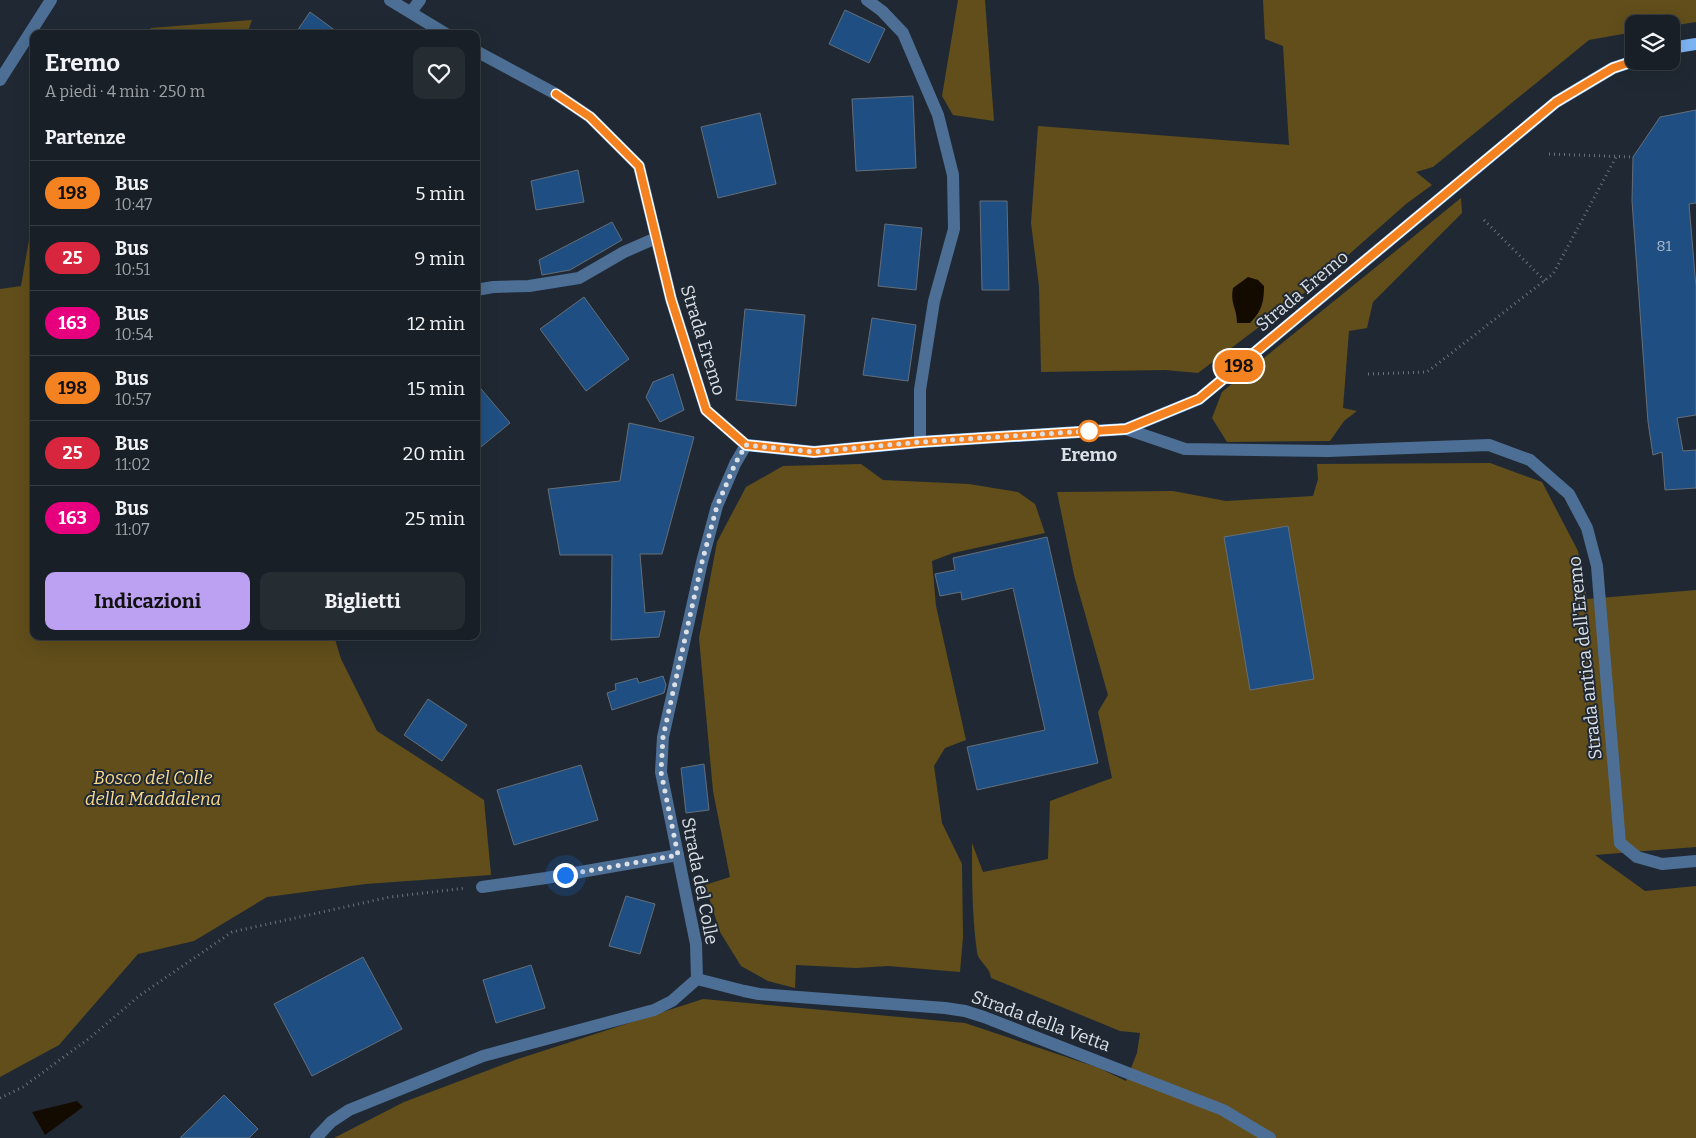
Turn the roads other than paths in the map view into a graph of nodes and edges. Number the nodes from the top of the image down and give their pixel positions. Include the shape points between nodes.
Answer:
1 (51, 0) edge
2 (390, 0) edge
3 (420, 0) edge
4 (867, 0) edge
5 (411, 12) junction
6 (32, 30) edge
7 (430, 30) edge
8 (30, 33) edge
9 (1696, 44) edge
10 (1680, 47) edge
11 (480, 54) edge
12 (1625, 64) edge
13 (0, 80) edge
14 (656, 238) junction
15 (480, 289) edge
16 (1126, 429) junction
17 (920, 442) junction
18 (746, 445) junction
19 (678, 855) junction
20 (1696, 862) edge
21 (482, 887) road end
22 (697, 979) junction
23 (316, 1138) edge
24 (1270, 1138) edge

1 - 6 street
2 - 5 street
3 - 5 street
4 - 17 street via 902,33 938,115 952,175 954,229 934,301 920,390
5 - 7 street
8 - 13 street
9 - 10 main road
11 - 14 street, Strada Eremo via 556,94 590,117 639,166
12 - 16 main road, Strada Eremo via 1556,102 1199,399
14 - 15 street via 579,278
14 - 18 street, Strada Eremo via 671,299 706,410
16 - 17 main road, Strada Eremo
16 - 20 street, Strada antica dell'Eremo via 1185,449 1328,450 1489,444 1530,460 1569,494 1587,528 1596,566 1620,843 1637,857 1662,864
17 - 18 main road, Strada Eremo via 814,452
18 - 19 street, Strada del Colle via 717,506 663,737 661,772
19 - 21 street
19 - 22 street, Strada del Colle via 696,944
22 - 23 street via 672,1001 654,1010 483,1056 349,1110
22 - 24 street, Strada della Vetta via 759,994 965,1011 1223,1110

